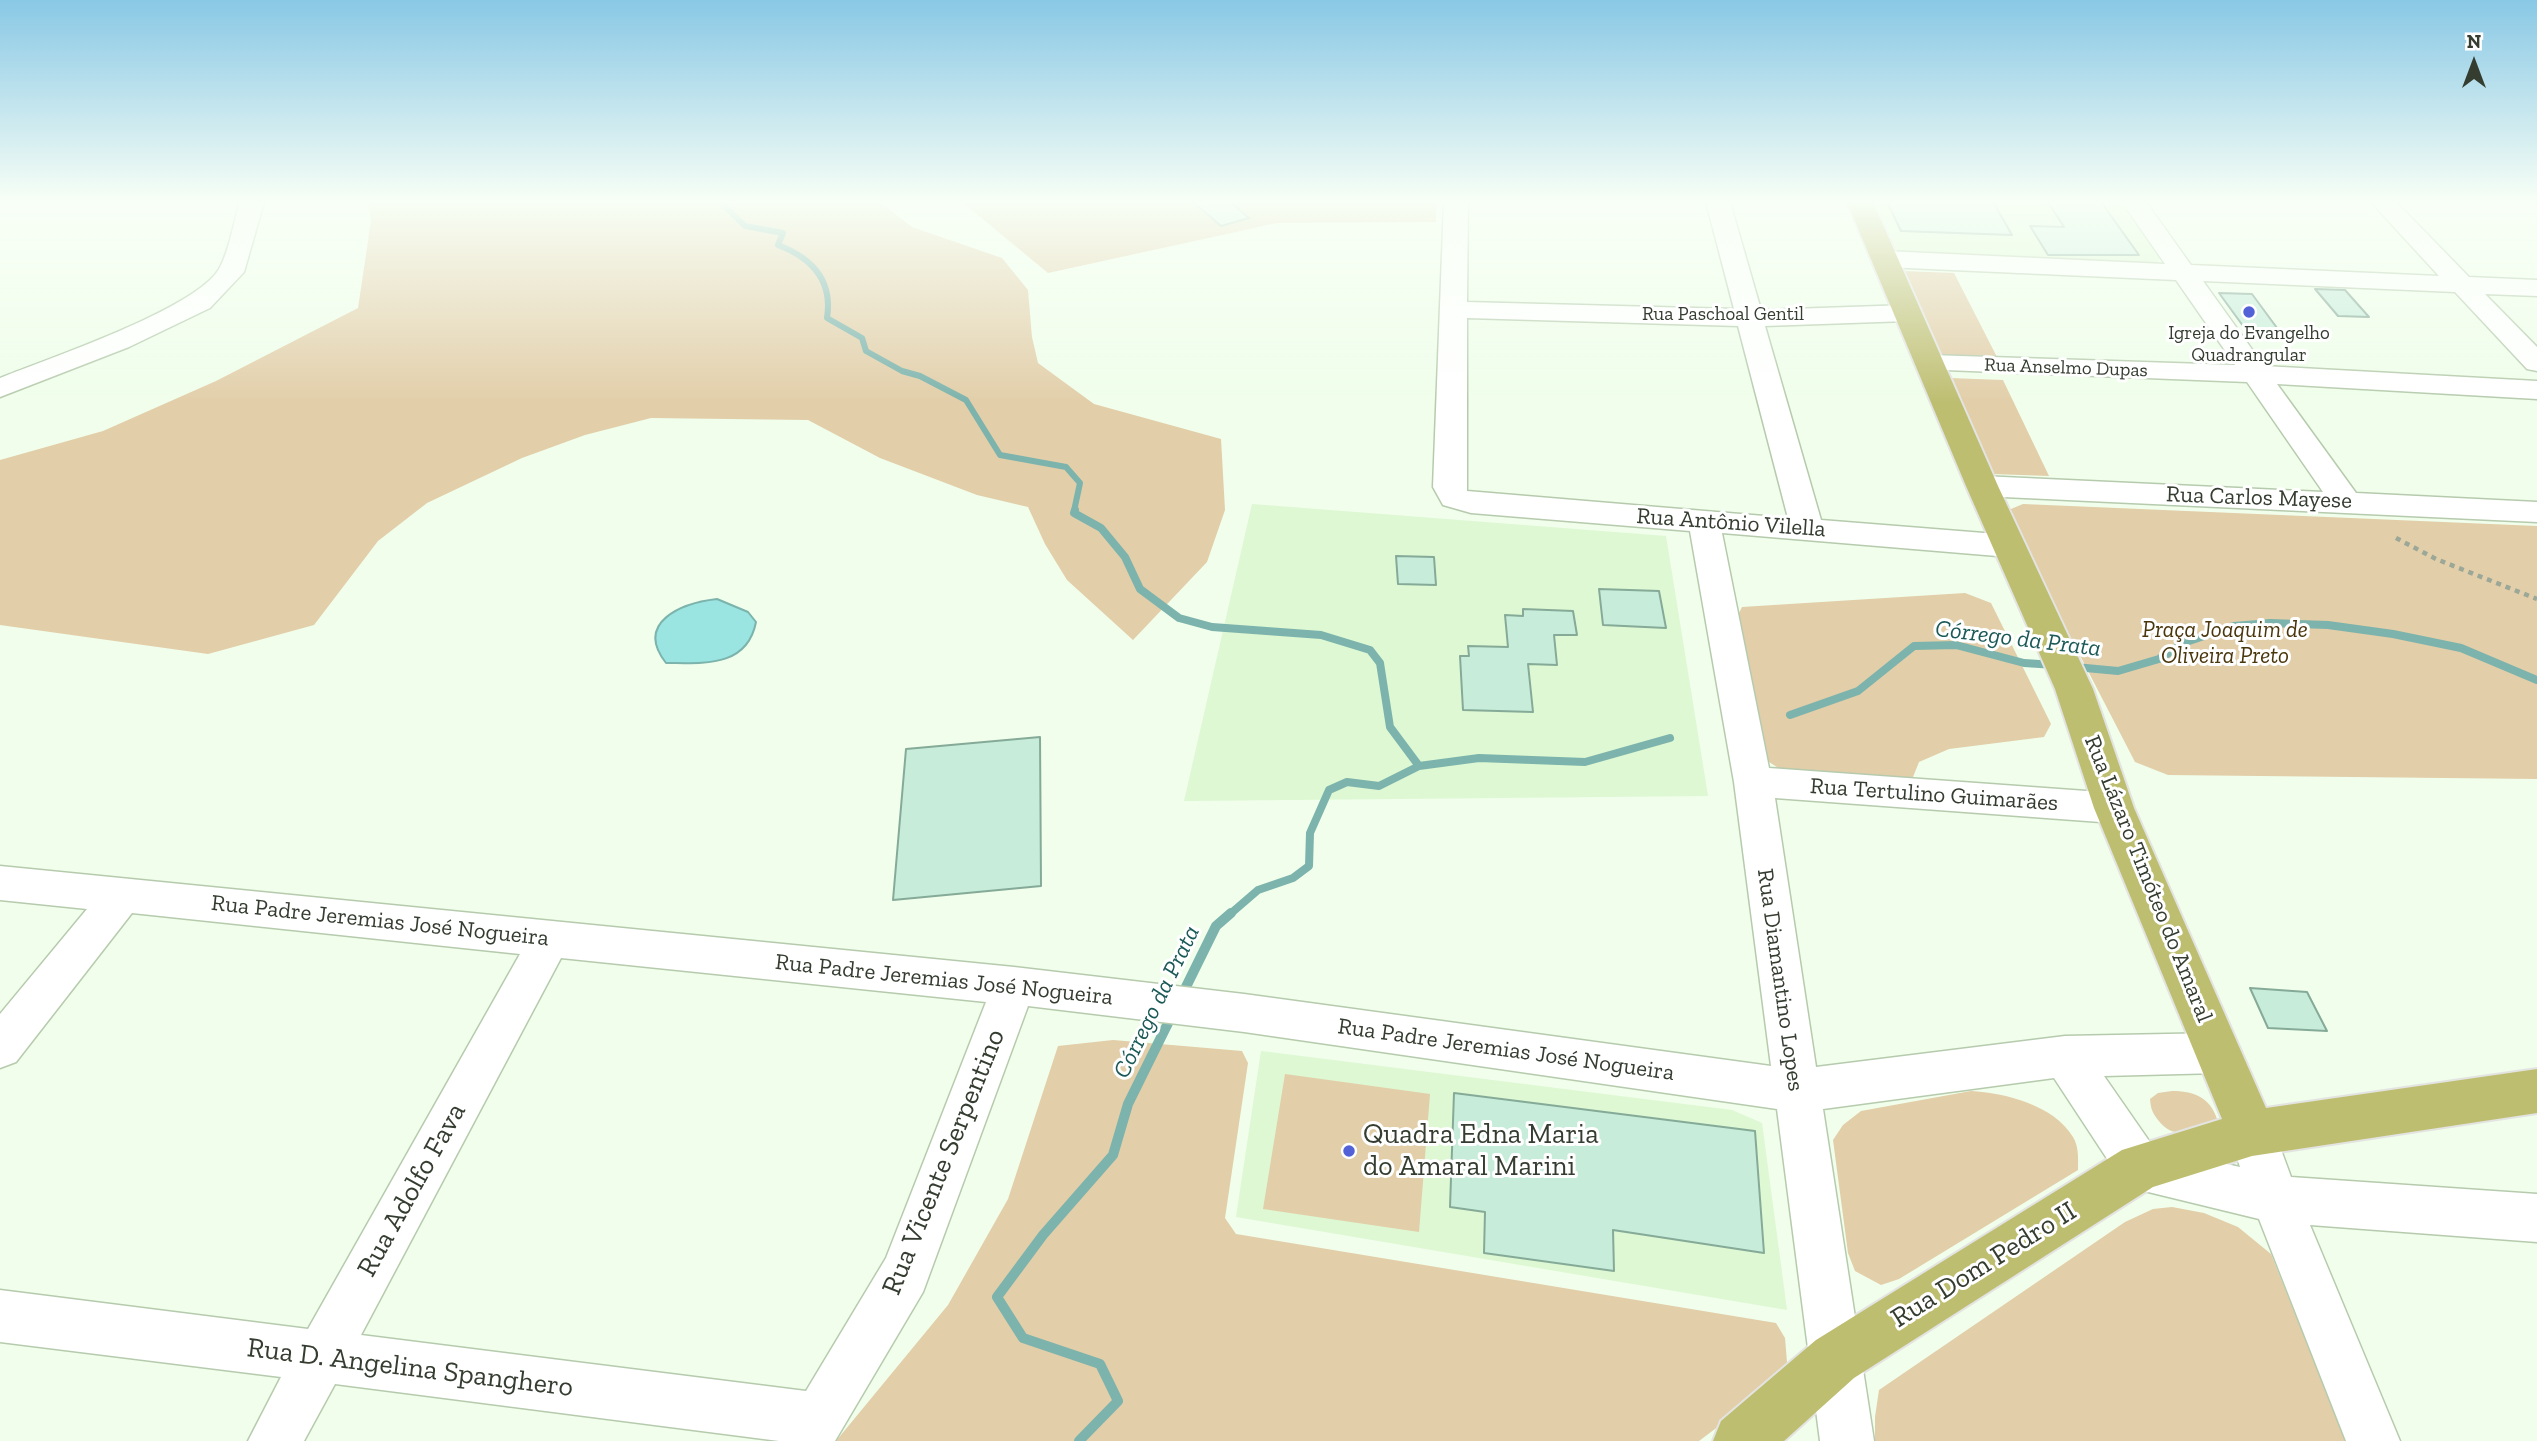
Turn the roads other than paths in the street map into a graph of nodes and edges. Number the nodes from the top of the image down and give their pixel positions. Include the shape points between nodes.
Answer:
1 (232, 269) edge
2 (1455, 269) edge
3 (1737, 269) edge
4 (1889, 269) edge
5 (2117, 269) edge
6 (2184, 269) edge
7 (2447, 269) edge
8 (2186, 272) junction
9 (2461, 284) junction
10 (2537, 288) edge
11 (1454, 310) junction
12 (1908, 313) junction
13 (1750, 318) junction
14 (1930, 363) junction
15 (2537, 363) edge
16 (2256, 374) junction
17 (0, 388) edge
18 (2537, 390) edge
19 (1982, 486) junction
20 (2345, 501) junction
21 (2537, 512) edge
22 (1704, 521) junction
23 (1807, 528) junction
24 (2010, 546) junction
25 (1753, 782) junction
26 (2114, 808) junction
27 (0, 883) edge
28 (123, 894) junction
29 (550, 939) junction
30 (1014, 986) junction
31 (0, 1048) edge
32 (2219, 1053) junction
33 (2065, 1056) junction
34 (1796, 1091) junction
35 (2537, 1091) edge
36 (2252, 1132) junction
37 (2140, 1167) junction
38 (2275, 1199) junction
39 (2537, 1218) edge
40 (0, 1316) edge
41 (320, 1356) junction
42 (1835, 1359) junction
43 (809, 1430) edge
44 (275, 1441) edge
45 (1741, 1441) edge
46 (1847, 1441) edge
47 (2373, 1441) edge

1 - 17 street via 201,302 119,341
2 - 11 street
3 - 13 street
4 - 12 main road, Rua Lázaro Timóteo do Amaral
5 - 8 street
6 - 8 street
7 - 9 street
8 - 9 street
8 - 16 street
9 - 10 street
9 - 15 street
11 - 13 street, Rua Paschoal Gentil
11 - 22 street, Rua Antônio Vilella via 1449,487 1454,498
12 - 13 street, Rua Paschoal Gentil
12 - 14 main road, Rua Lázaro Timóteo do Amaral
13 - 23 street
14 - 16 street, Rua Anselmo Dupas
14 - 19 main road, Rua Lázaro Timóteo do Amaral
16 - 18 street, Rua Anselmo Dupas
16 - 20 street
19 - 20 street, Rua Carlos Mayese
19 - 24 main road, Rua Lázaro Timóteo do Amaral
20 - 21 street, Rua Carlos Mayese
22 - 23 street, Rua Antônio Vilella
22 - 25 street, Rua Diamantino Lopes
23 - 24 street, Rua Antônio Vilella
24 - 26 main road, Rua Lázaro Timóteo do Amaral via 2074,689
25 - 26 street, Rua Tertulino Guimarães
25 - 34 street, Rua Diamantino Lopes
26 - 32 main road, Rua Lázaro Timóteo do Amaral
27 - 28 street, Rua Padre Jeremias José Nogueira
28 - 29 street, Rua Padre Jeremias José Nogueira
28 - 31 street
29 - 30 street, Rua Padre Jeremias José Nogueira
29 - 41 street, Rua Adolfo Fava
30 - 34 street, Rua Padre Jeremias José Nogueira via 1244,1013
30 - 43 street, Rua Vicente Serpentino via 905,1274
32 - 33 street, Rua Padre Jeremias José Nogueira
32 - 36 main road, Rua Lázaro Timóteo do Amaral
33 - 34 street, Rua Padre Jeremias José Nogueira
33 - 37 street
34 - 42 street, Rua Diamantino Lopes
35 - 36 main road, Rua Dom Pedro II
36 - 37 main road, Rua Dom Pedro II
36 - 38 street
37 - 38 street
37 - 42 main road, Rua Dom Pedro II
38 - 39 street
38 - 47 street
40 - 41 street, Rua D. Angelina Spanghero
41 - 43 street, Rua D. Angelina Spanghero
41 - 44 street, Rua Adolfo Fava
42 - 45 main road, Rua Dom Pedro II
42 - 46 street, Rua Diamantino Lopes

